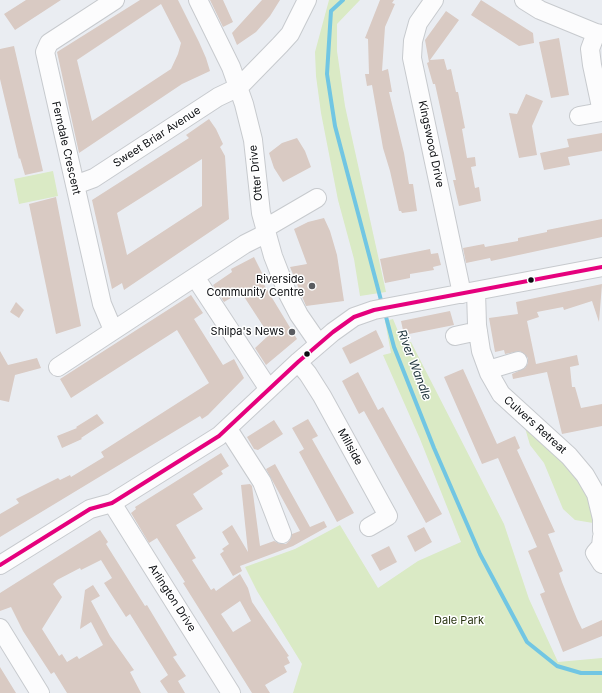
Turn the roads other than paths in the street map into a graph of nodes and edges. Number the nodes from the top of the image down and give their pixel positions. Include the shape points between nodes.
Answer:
1 (115, 0) edge
2 (198, 0) edge
3 (307, 0) edge
4 (434, 0) edge
5 (524, 0) edge
6 (592, 32) edge
7 (238, 87) junction
8 (602, 112) edge
9 (579, 116) dead end
10 (75, 185) junction
11 (317, 198) dead end
12 (265, 230) junction
13 (602, 267) edge
14 (194, 277) junction
15 (469, 292) junction
16 (113, 330) junction
17 (478, 331) junction
18 (455, 336) dead end
19 (319, 344) junction
20 (518, 361) dead end
21 (298, 362) junction
22 (58, 366) dead end
23 (488, 370) junction
24 (268, 388) junction
25 (228, 428) junction
26 (112, 503) junction
27 (369, 527) dead end
28 (602, 532) edge
29 (282, 534) dead end
30 (602, 537) edge
31 (602, 564) edge
32 (0, 565) edge
33 (0, 628) edge
34 (40, 693) edge
35 (231, 693) edge

1 - 10 street, Ferndale Crescent via 49,43 45,52
2 - 7 street, Otter Drive
3 - 7 street, Sweet Briar Avenue via 290,34
4 - 15 street, Kingswood Drive via 418,23 412,58
5 - 6 street via 540,10
6 - 8 street via 590,49
7 - 10 street, Sweet Briar Avenue via 218,97 94,178
7 - 12 street, Otter Drive via 253,140 259,204
8 - 9 street
10 - 16 street, Ferndale Crescent via 102,304
11 - 12 street
12 - 14 street via 261,236
12 - 19 street, Otter Drive via 287,292
13 - 15 street
14 - 16 street
14 - 24 street
15 - 17 street, Culvers Retreat
15 - 19 street via 382,308 350,319
16 - 22 street
17 - 18 street
17 - 23 street, Culvers Retreat via 481,351
19 - 21 street
20 - 23 street
21 - 24 street
21 - 27 street, Millside via 322,396 388,516
23 - 28 street, Culvers Retreat via 501,394 569,456 585,475 596,494 602,519
24 - 25 street
25 - 26 street
25 - 29 street via 262,482
26 - 32 street via 90,509
26 - 35 street, Arlington Drive
30 - 31 street via 601,546 595,553
33 - 34 street

